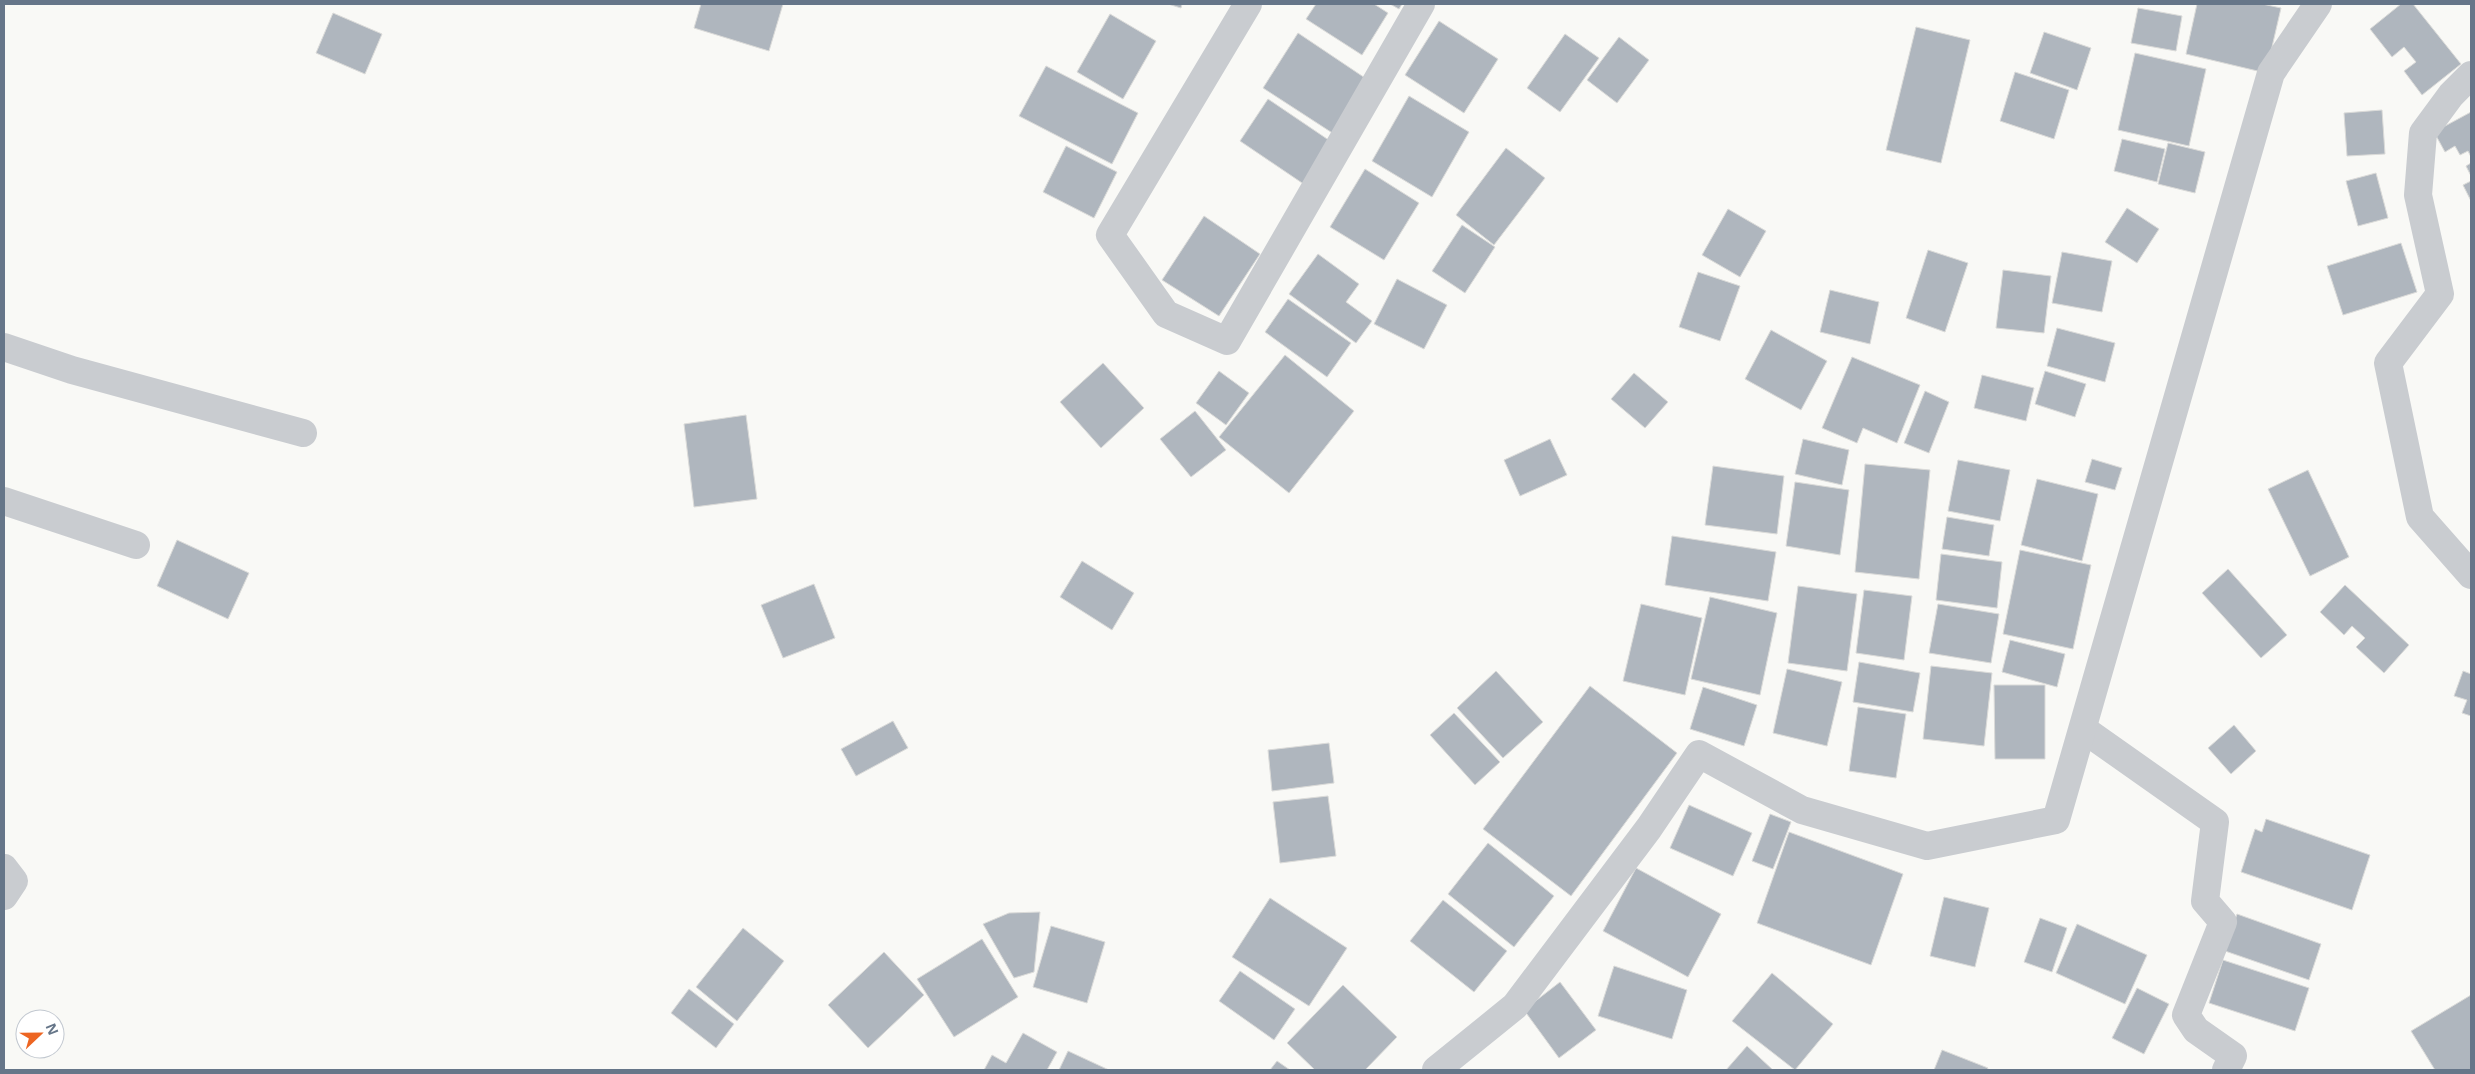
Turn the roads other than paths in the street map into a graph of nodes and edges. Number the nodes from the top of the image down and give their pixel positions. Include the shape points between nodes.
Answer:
1 (1248, 4) edge
2 (1421, 4) edge
3 (2318, 4) edge
4 (2471, 75) edge
5 (4, 347) edge
6 (303, 433) dead end
7 (4, 501) edge
8 (136, 545) dead end
9 (2471, 575) edge
10 (2083, 729) junction
11 (4, 868) edge
12 (4, 896) edge
13 (1436, 1070) edge
14 (2226, 1070) edge

1 - 2 street via 1110,235 1166,314 1227,341
3 - 10 street via 2270,73
4 - 9 street via 2451,95 2423,133 2418,195 2440,294 2388,363 2420,517
5 - 6 street via 72,370
7 - 8 street
10 - 13 street via 2056,820 1927,846 1802,810 1699,754 1649,828 1516,1006
10 - 14 street via 2215,822 2205,901 2223,922 2186,1015 2196,1030 2233,1056
11 - 12 street via 14,882

